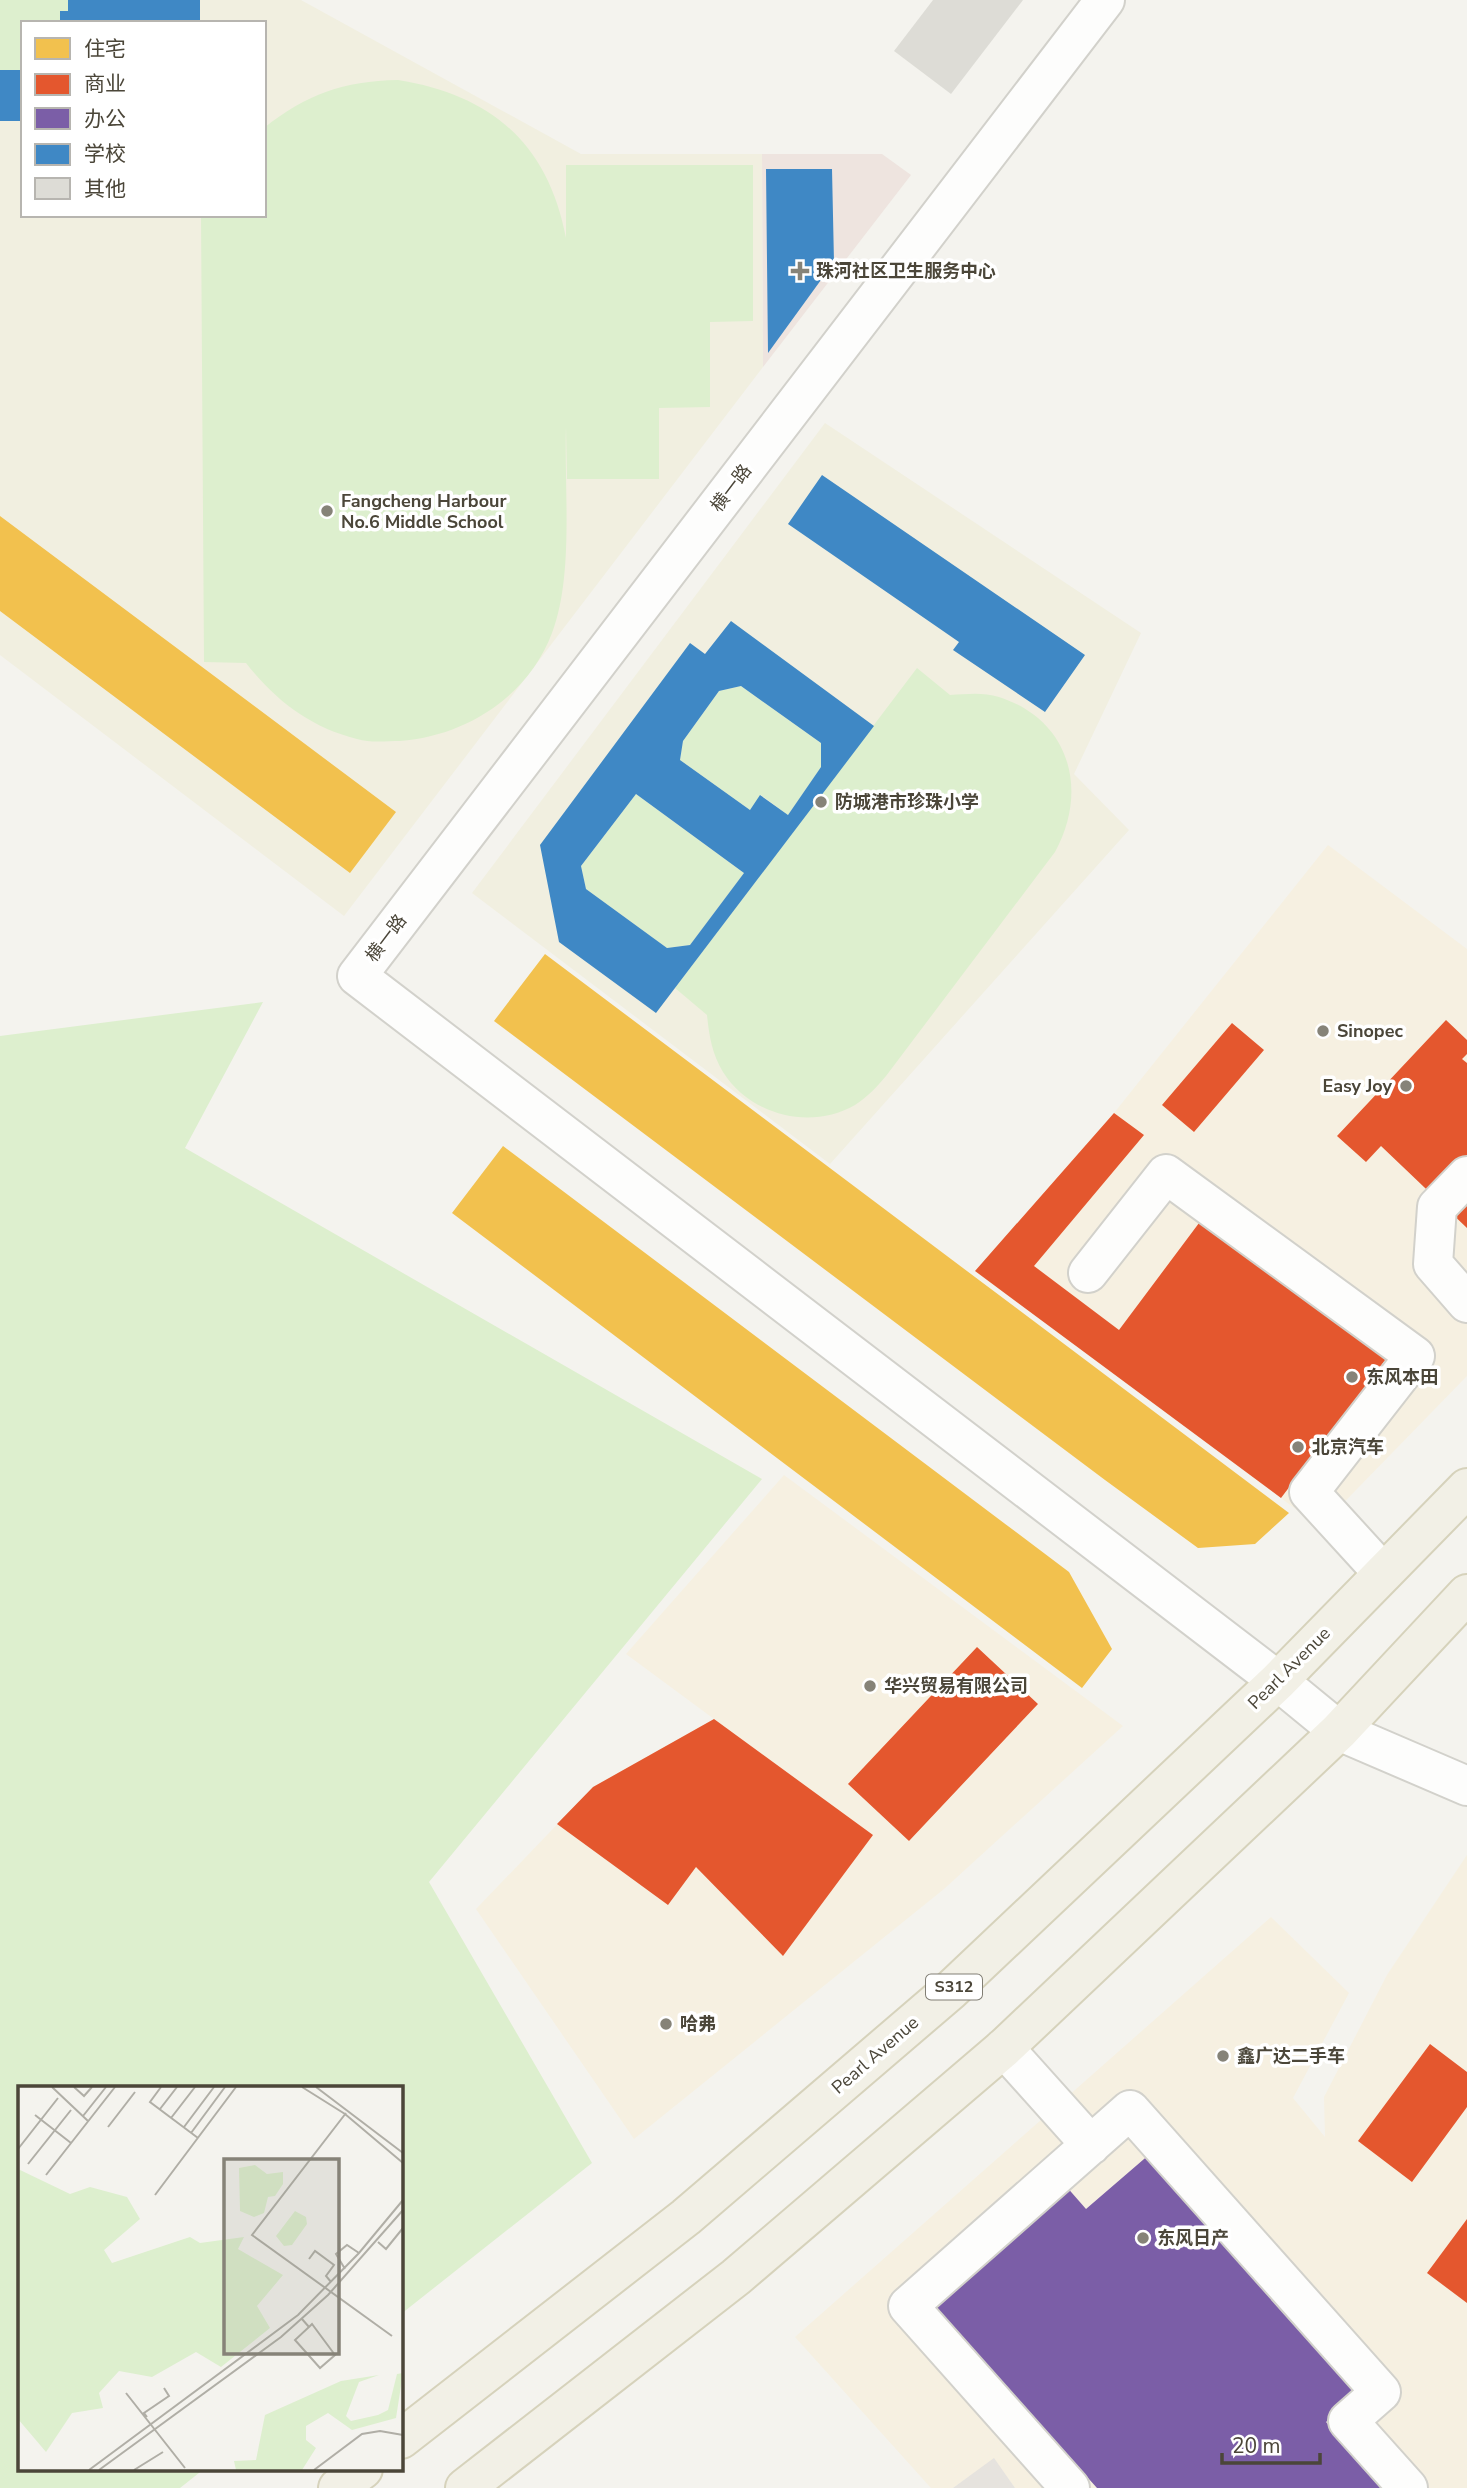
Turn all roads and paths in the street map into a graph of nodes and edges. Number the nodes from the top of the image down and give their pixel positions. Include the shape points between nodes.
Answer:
1 (1105, 0) edge
2 (1467, 1176) edge
3 (1088, 1273) dead end
4 (1467, 1303) edge
5 (1467, 1488) edge
6 (1383, 1573) junction
7 (1467, 1594) edge
8 (1278, 1681) junction
9 (1339, 1731) junction
10 (1467, 1786) edge
11 (1004, 2048) junction
12 (1091, 2145) junction
13 (402, 2438) edge
14 (362, 2470) edge
15 (338, 2488) edge
16 (466, 2488) edge
17 (1070, 2488) edge
18 (1408, 2488) edge

1 - 8 street, 横一路 via 357,976
2 - 4 street via 1437,1208 1433,1264
3 - 6 street via 1166,1174 1415,1356 1310,1492
5 - 6 main road, Pearl Avenue / S312
6 - 8 main road, Pearl Avenue / S312
7 - 9 main road
8 - 9 street
8 - 13 main road, Pearl Avenue / S312 via 941,1999 686,2217
9 - 10 street
9 - 11 main road
11 - 12 street
11 - 16 main road via 736,2277
12 - 17 street via 908,2306
12 - 18 street via 1130,2110 1381,2392 1348,2421
14 - 15 main road

